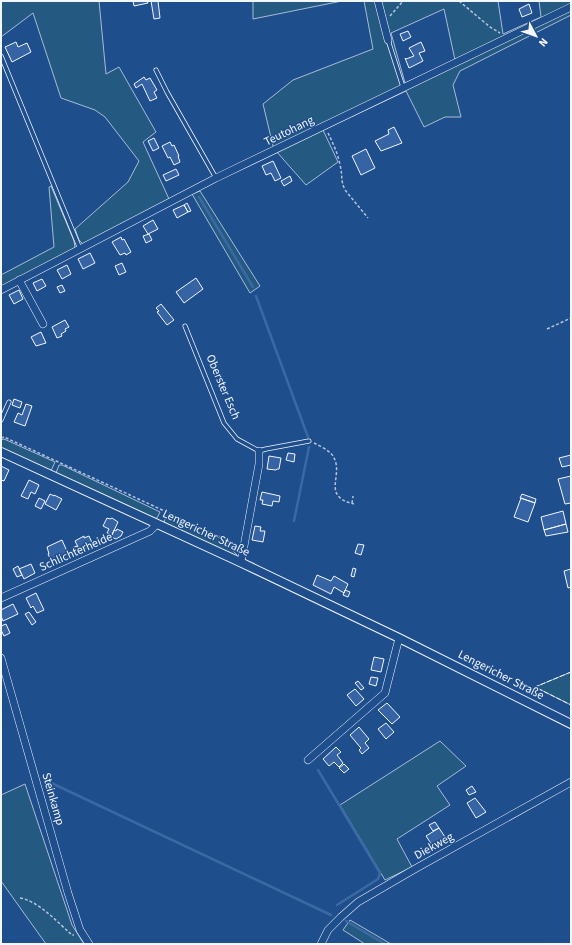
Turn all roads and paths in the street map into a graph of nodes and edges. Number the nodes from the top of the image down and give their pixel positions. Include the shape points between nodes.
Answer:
1 (378, 1) edge
2 (403, 1) edge
3 (459, 1) edge
4 (571, 7) edge
5 (384, 25) junction
6 (507, 38) junction
7 (388, 40) joint
8 (1, 56) edge
9 (156, 70) dead end
10 (403, 88) junction
11 (324, 126) junction
12 (216, 178) junction
13 (368, 218) dead end
14 (80, 249) junction
15 (19, 280) junction
16 (1, 290) edge
17 (571, 318) edge
18 (43, 324) dead end
19 (185, 326) dead end
20 (547, 329) dead end
21 (9, 402) dead end
22 (1, 420) edge
23 (309, 441) joint
24 (259, 451) junction
25 (1, 452) edge
26 (353, 496) dead end
27 (157, 524) junction
28 (240, 562) junction
29 (1, 598) edge
30 (399, 638) junction
31 (1, 658) edge
32 (571, 724) edge
33 (308, 760) dead end
34 (571, 782) edge
35 (20, 898) dead end
36 (82, 932) junction
37 (89, 944) edge
38 (321, 944) edge

1 - 5 street
2 - 5 path
3 - 6 path
4 - 6 street, Teutohang
5 - 7 street
6 - 10 street, Teutohang
7 - 10 lane
8 - 14 lane
9 - 12 lane
10 - 11 street, Teutohang
11 - 12 street, Teutohang
11 - 13 path via 335,148 345,190
12 - 14 street, Teutohang
14 - 15 street, Teutohang
15 - 16 street, Teutohang
15 - 18 street
17 - 20 path
19 - 24 lane, Oberster Esch via 224,423 237,439
21 - 22 lane
23 - 24 lane
23 - 26 path via 326,449 332,455 336,471 336,493 343,501 353,504
24 - 28 street via 259,464
25 - 27 street, Lengericher Straße
27 - 28 street, Lengericher Straße
27 - 29 street, Schlichterheide via 150,531
28 - 30 street, Lengericher Straße
30 - 32 street, Lengericher Straße
30 - 33 street via 385,692
31 - 36 street, Steinkamp via 68,893
34 - 38 street, Diekweg via 358,902 328,930
35 - 36 path via 28,899 40,907 72,935
36 - 37 street, Steinkamp

